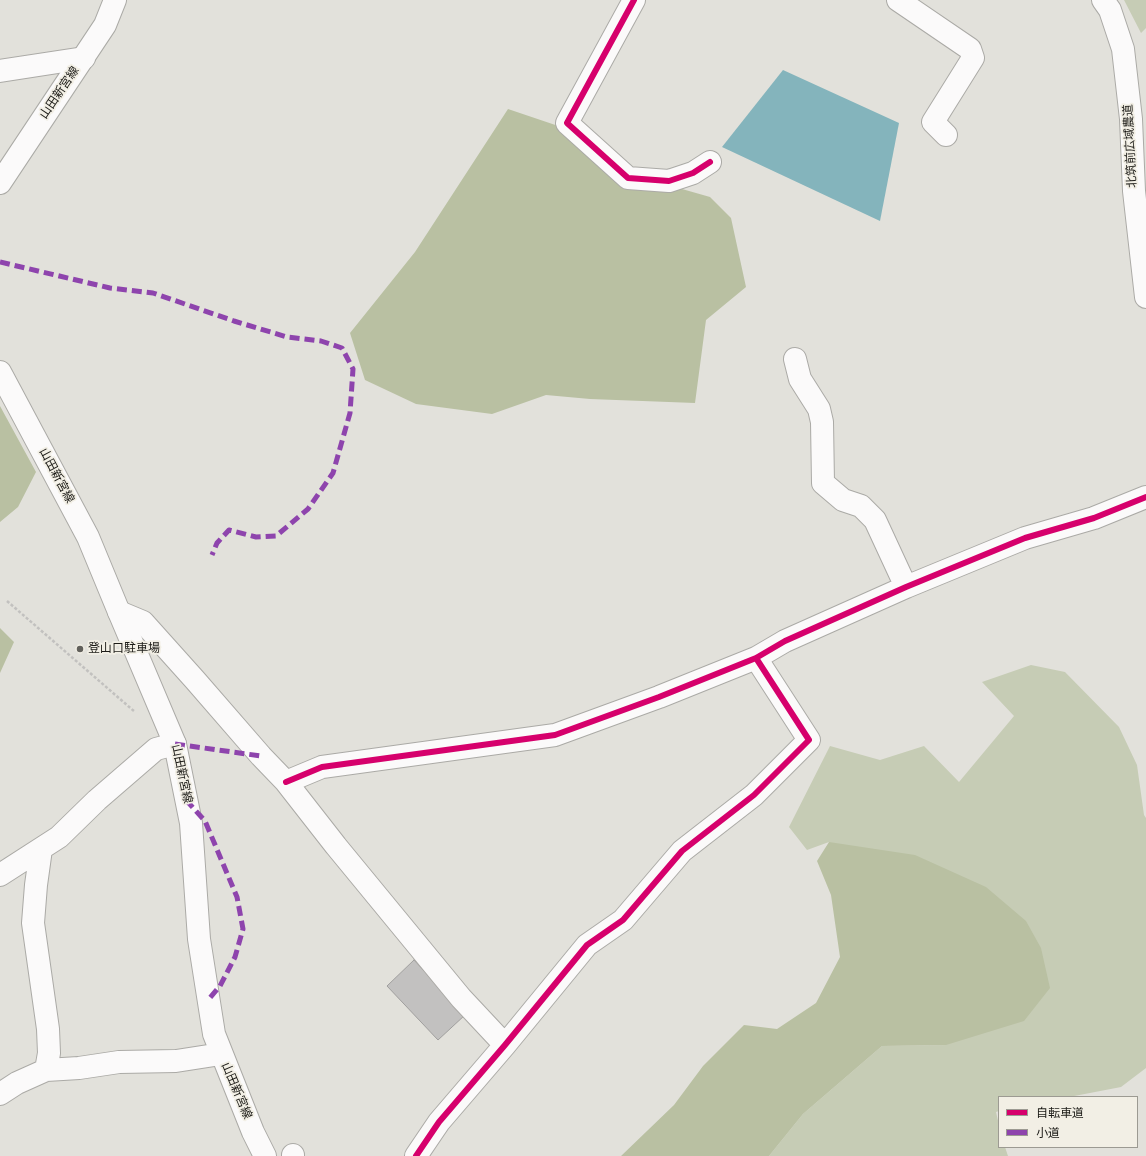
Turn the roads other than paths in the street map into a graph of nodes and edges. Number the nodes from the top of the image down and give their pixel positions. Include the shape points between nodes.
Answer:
1 (115, 0) edge
2 (634, 0) edge
3 (898, 0) edge
4 (1103, 0) edge
5 (84, 58) junction
6 (0, 71) edge
7 (946, 134) dead end
8 (710, 162) dead end
9 (0, 183) edge
10 (1146, 297) edge
11 (795, 359) dead end
12 (0, 372) edge
13 (1146, 498) edge
14 (906, 587) junction
15 (119, 612) junction
16 (756, 658) junction
17 (175, 744) junction
18 (286, 782) junction
19 (41, 849) junction
20 (0, 875) edge
21 (505, 1045) junction
22 (221, 1054) junction
23 (46, 1070) junction
24 (0, 1094) edge
25 (265, 1156) edge
26 (416, 1156) edge

1 - 5 street, 山田新宮線 via 105,25
2 - 8 street via 567,123 628,178 669,181 693,173
3 - 7 street via 970,50 973,58 933,122
4 - 10 street, 北筑前広域農道 via 1110,10 1123,49 1131,120 1134,191
5 - 6 street
5 - 9 street, 山田新宮線
11 - 14 street via 800,379 819,409 822,422 823,483 843,500 861,506 875,520
12 - 15 street, 山田新宮線 via 88,537
13 - 14 street via 1094,518 1025,538
14 - 16 street via 785,641
15 - 17 street, 山田新宮線
15 - 18 street via 143,622
16 - 18 street via 659,698 556,735 322,767
16 - 21 street via 809,740 754,795 682,851 623,920 587,945
17 - 19 street via 156,749 59,837
17 - 22 street, 山田新宮線 via 191,823 200,947 214,1034
18 - 21 street via 461,998
19 - 20 street
19 - 23 street via 33,923 48,1029 49,1053
21 - 26 street via 439,1122
22 - 23 street via 176,1061 119,1062
22 - 25 street, 山田新宮線
23 - 24 street

